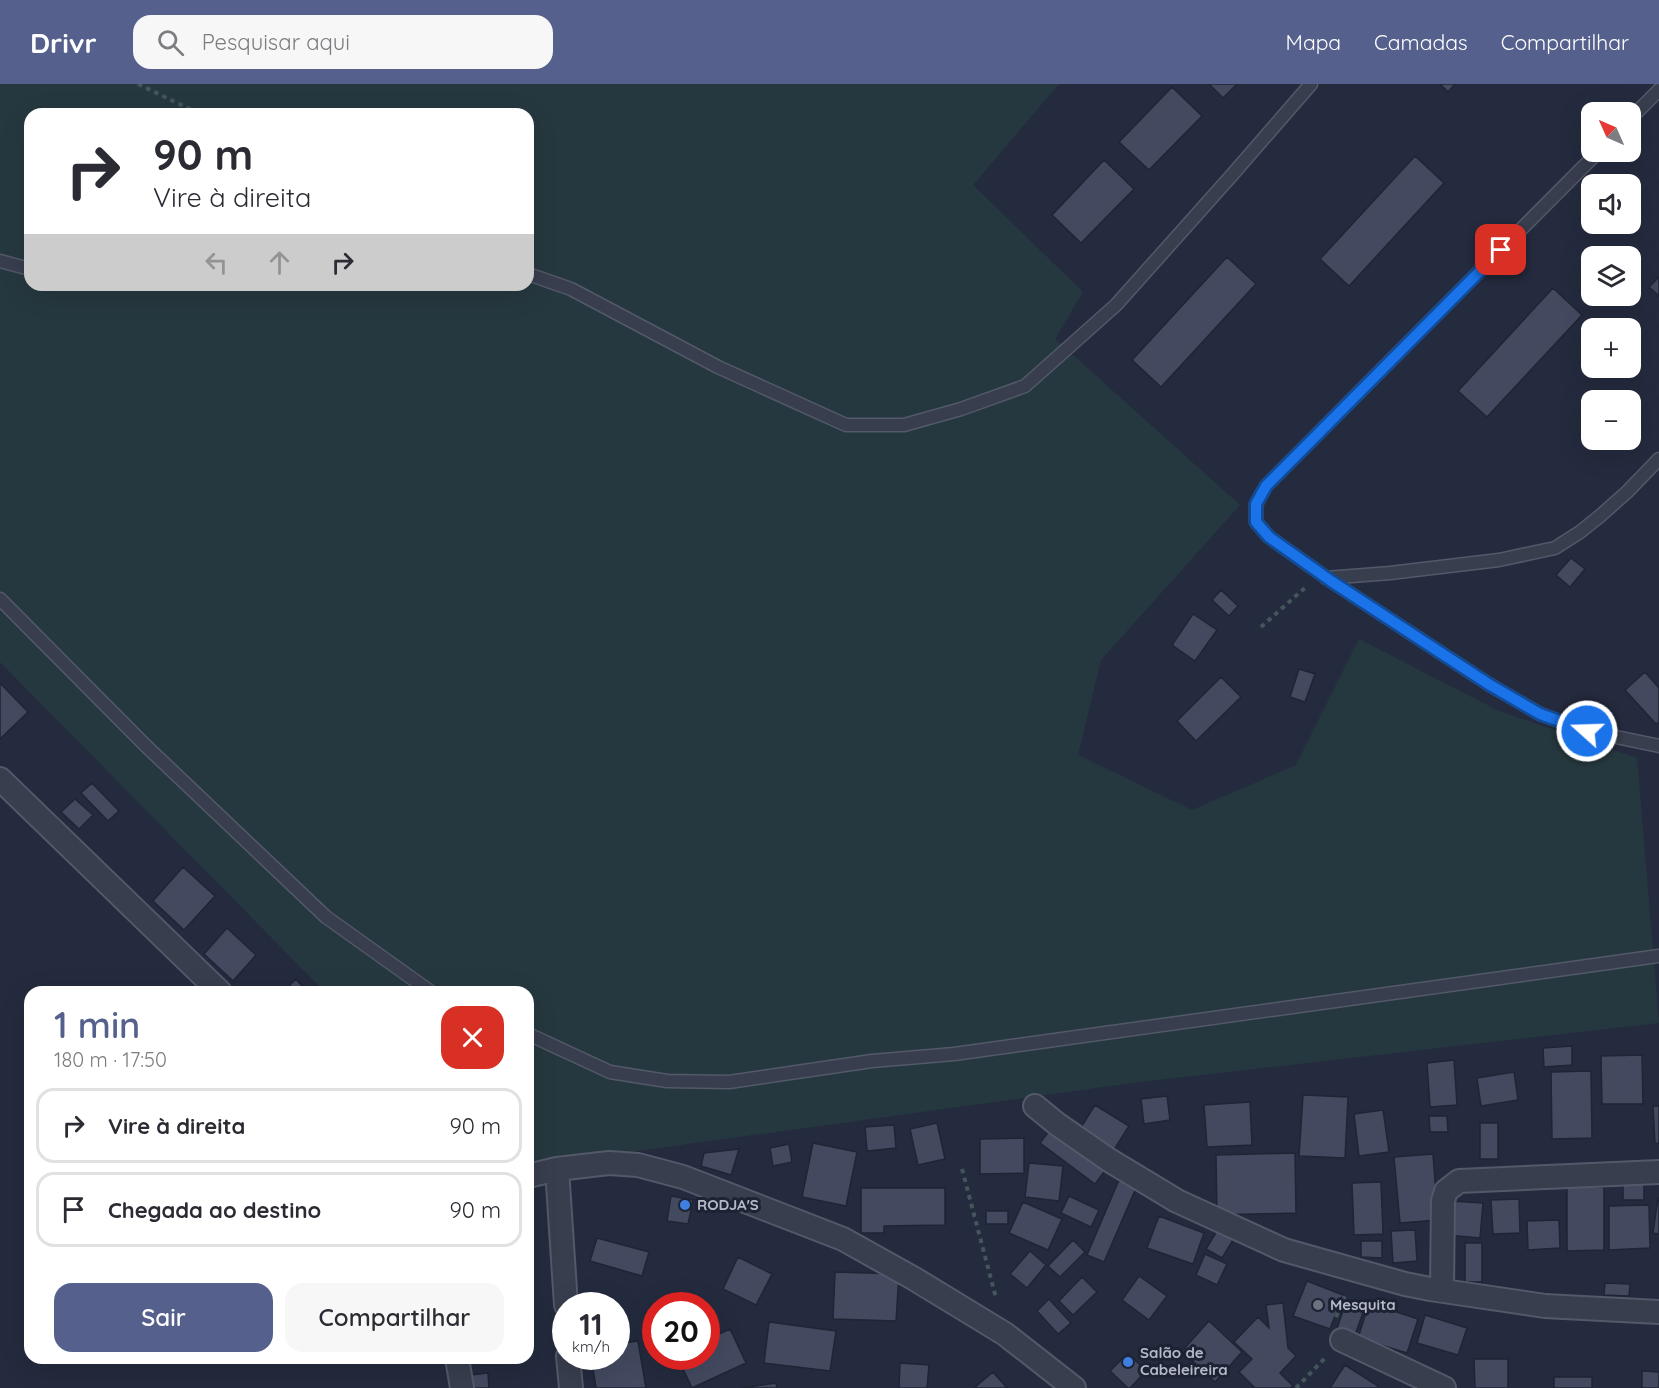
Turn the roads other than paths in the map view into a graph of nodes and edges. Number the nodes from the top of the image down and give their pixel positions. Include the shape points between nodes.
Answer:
1 (1311, 84) edge
2 (1659, 90) edge
3 (1641, 108) edge
4 (1588, 162) edge
5 (0, 261) edge
6 (24, 267) edge
7 (534, 275) edge
8 (1659, 459) edge
9 (1326, 578) junction
10 (0, 599) edge
11 (1659, 746) edge
12 (0, 779) edge
13 (1659, 956) edge
14 (214, 986) edge
15 (422, 986) edge
16 (534, 1037) edge
17 (1035, 1106) dead end
18 (556, 1169) junction
19 (1659, 1172) edge
20 (534, 1174) edge
21 (1442, 1290) junction
22 (565, 1292) edge
23 (1659, 1312) edge
24 (1342, 1340) road end
25 (458, 1364) edge
26 (569, 1370) edge
27 (462, 1388) edge
28 (571, 1388) edge
29 (1074, 1388) edge
30 (1444, 1388) edge

1 - 7 lane via 1116,305 1025,386 904,425 846,425 718,367 571,289
2 - 3 lane
4 - 9 lane via 1266,486 1256,504 1256,522 1269,537
5 - 6 lane
8 - 9 lane via 1600,516 1555,548 1499,560
9 - 11 lane via 1540,714 1587,731
10 - 15 lane via 146,746 326,917
12 - 14 street
13 - 16 lane via 729,1082 668,1082 610,1072
17 - 21 street via 1109,1160 1177,1201 1284,1250 1405,1284
18 - 20 street
18 - 22 street
18 - 29 street via 609,1163 638,1165 683,1177 843,1239 1005,1334
19 - 21 street via 1460,1182 1446,1191 1443,1201
21 - 23 street via 1545,1306
24 - 30 street
25 - 27 street
26 - 28 street

